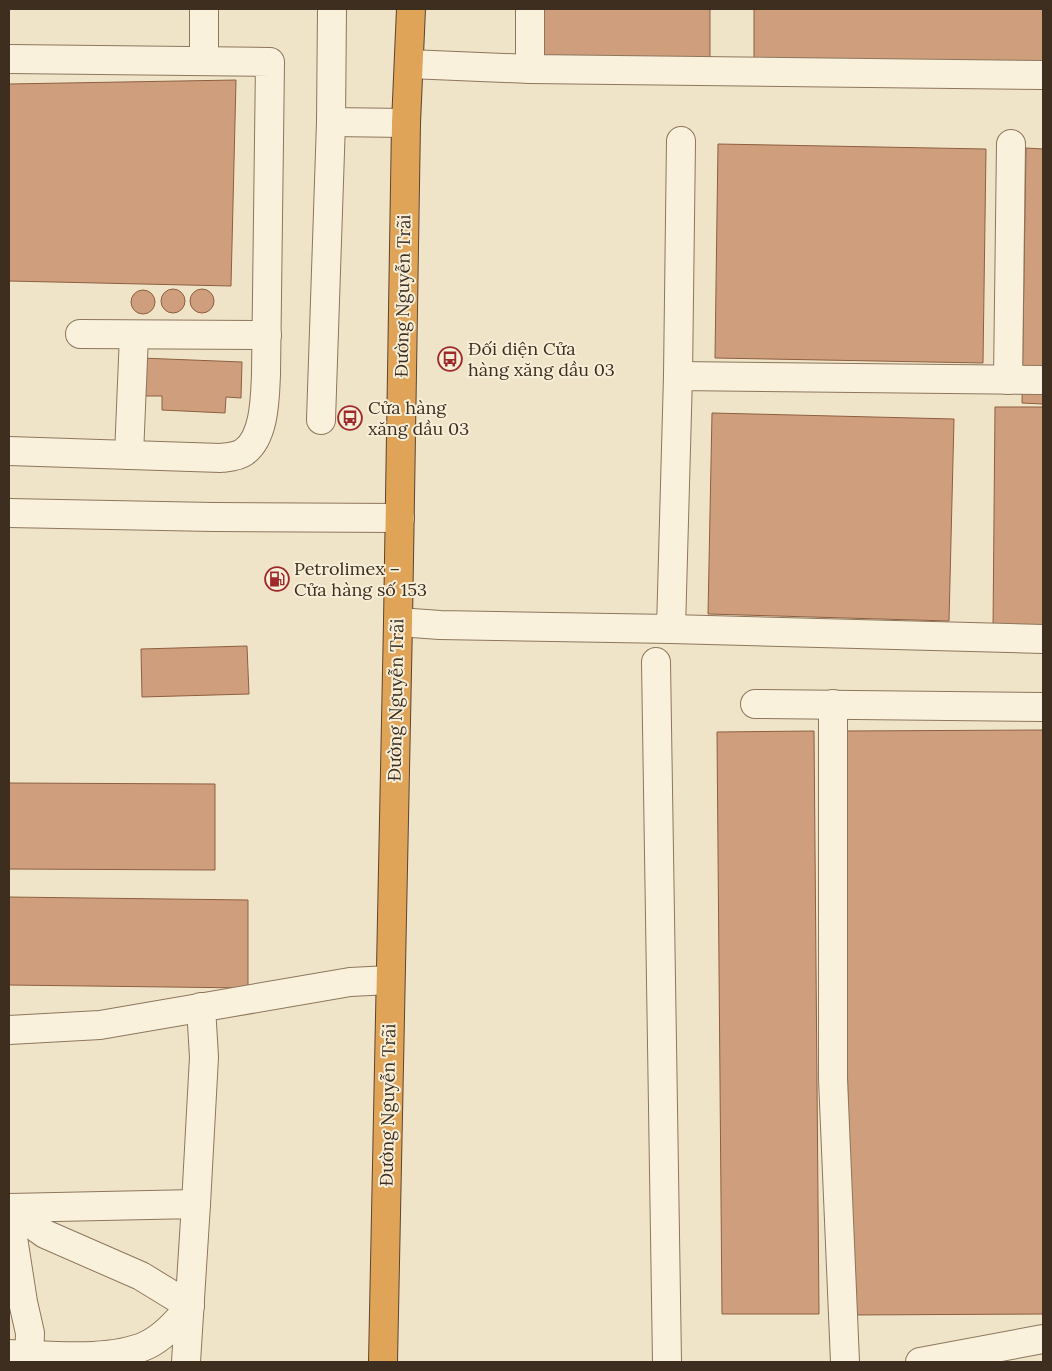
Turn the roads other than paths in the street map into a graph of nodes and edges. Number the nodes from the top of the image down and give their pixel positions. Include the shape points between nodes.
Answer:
1 (204, 9) edge
2 (332, 9) edge
3 (411, 9) edge
4 (530, 9) edge
5 (9, 60) edge
6 (204, 62) junction
7 (409, 64) junction
8 (530, 69) junction
9 (1043, 75) edge
10 (331, 122) junction
11 (406, 123) junction
12 (682, 141) dead end
13 (1011, 144) dead end
14 (80, 334) dead end
15 (134, 335) junction
16 (267, 335) junction
17 (678, 376) junction
18 (1008, 380) junction
19 (1043, 380) edge
20 (321, 420) dead end
21 (9, 451) edge
22 (129, 455) junction
23 (9, 513) edge
24 (400, 518) junction
25 (398, 622) junction
26 (672, 629) junction
27 (1043, 639) edge
28 (656, 662) dead end
29 (755, 704) dead end
30 (833, 704) junction
31 (1043, 706) edge
32 (390, 980) junction
33 (201, 1007) junction
34 (9, 1030) edge
35 (196, 1204) junction
36 (9, 1208) edge
37 (9, 1212) edge
38 (190, 1306) junction
39 (1043, 1340) edge
40 (23, 1358) edge
41 (186, 1362) edge
42 (382, 1362) edge
43 (667, 1362) edge
44 (845, 1362) edge
45 (920, 1362) edge

1 - 6 street
2 - 10 street
3 - 7 highway, Đường Nguyễn Trãi
4 - 8 street
5 - 6 street
6 - 16 street via 270,62
7 - 8 street
7 - 11 highway, Đường Nguyễn Trãi
8 - 9 street
10 - 11 street
10 - 20 street
11 - 24 highway, Đường Nguyễn Trãi
12 - 17 street
13 - 18 street
14 - 15 street
15 - 16 street
15 - 22 street
16 - 22 street via 262,419 258,432 244,452 220,458
17 - 18 street
17 - 26 street
18 - 19 street
21 - 22 street
23 - 24 street
24 - 25 highway, Đường Nguyễn Trãi
25 - 26 street
25 - 32 highway, Đường Nguyễn Trãi
26 - 27 street
28 - 43 street
29 - 30 street
30 - 31 street
30 - 44 street via 833,1079
32 - 33 street via 350,982
32 - 42 highway, Đường Nguyễn Trãi
33 - 34 street via 100,1025
33 - 35 street via 204,1057
35 - 36 street
35 - 38 street
36 - 38 street via 45,1234 141,1276
37 - 40 street via 30,1333
38 - 40 street via 149,1344 130,1352
38 - 41 street
39 - 45 street

